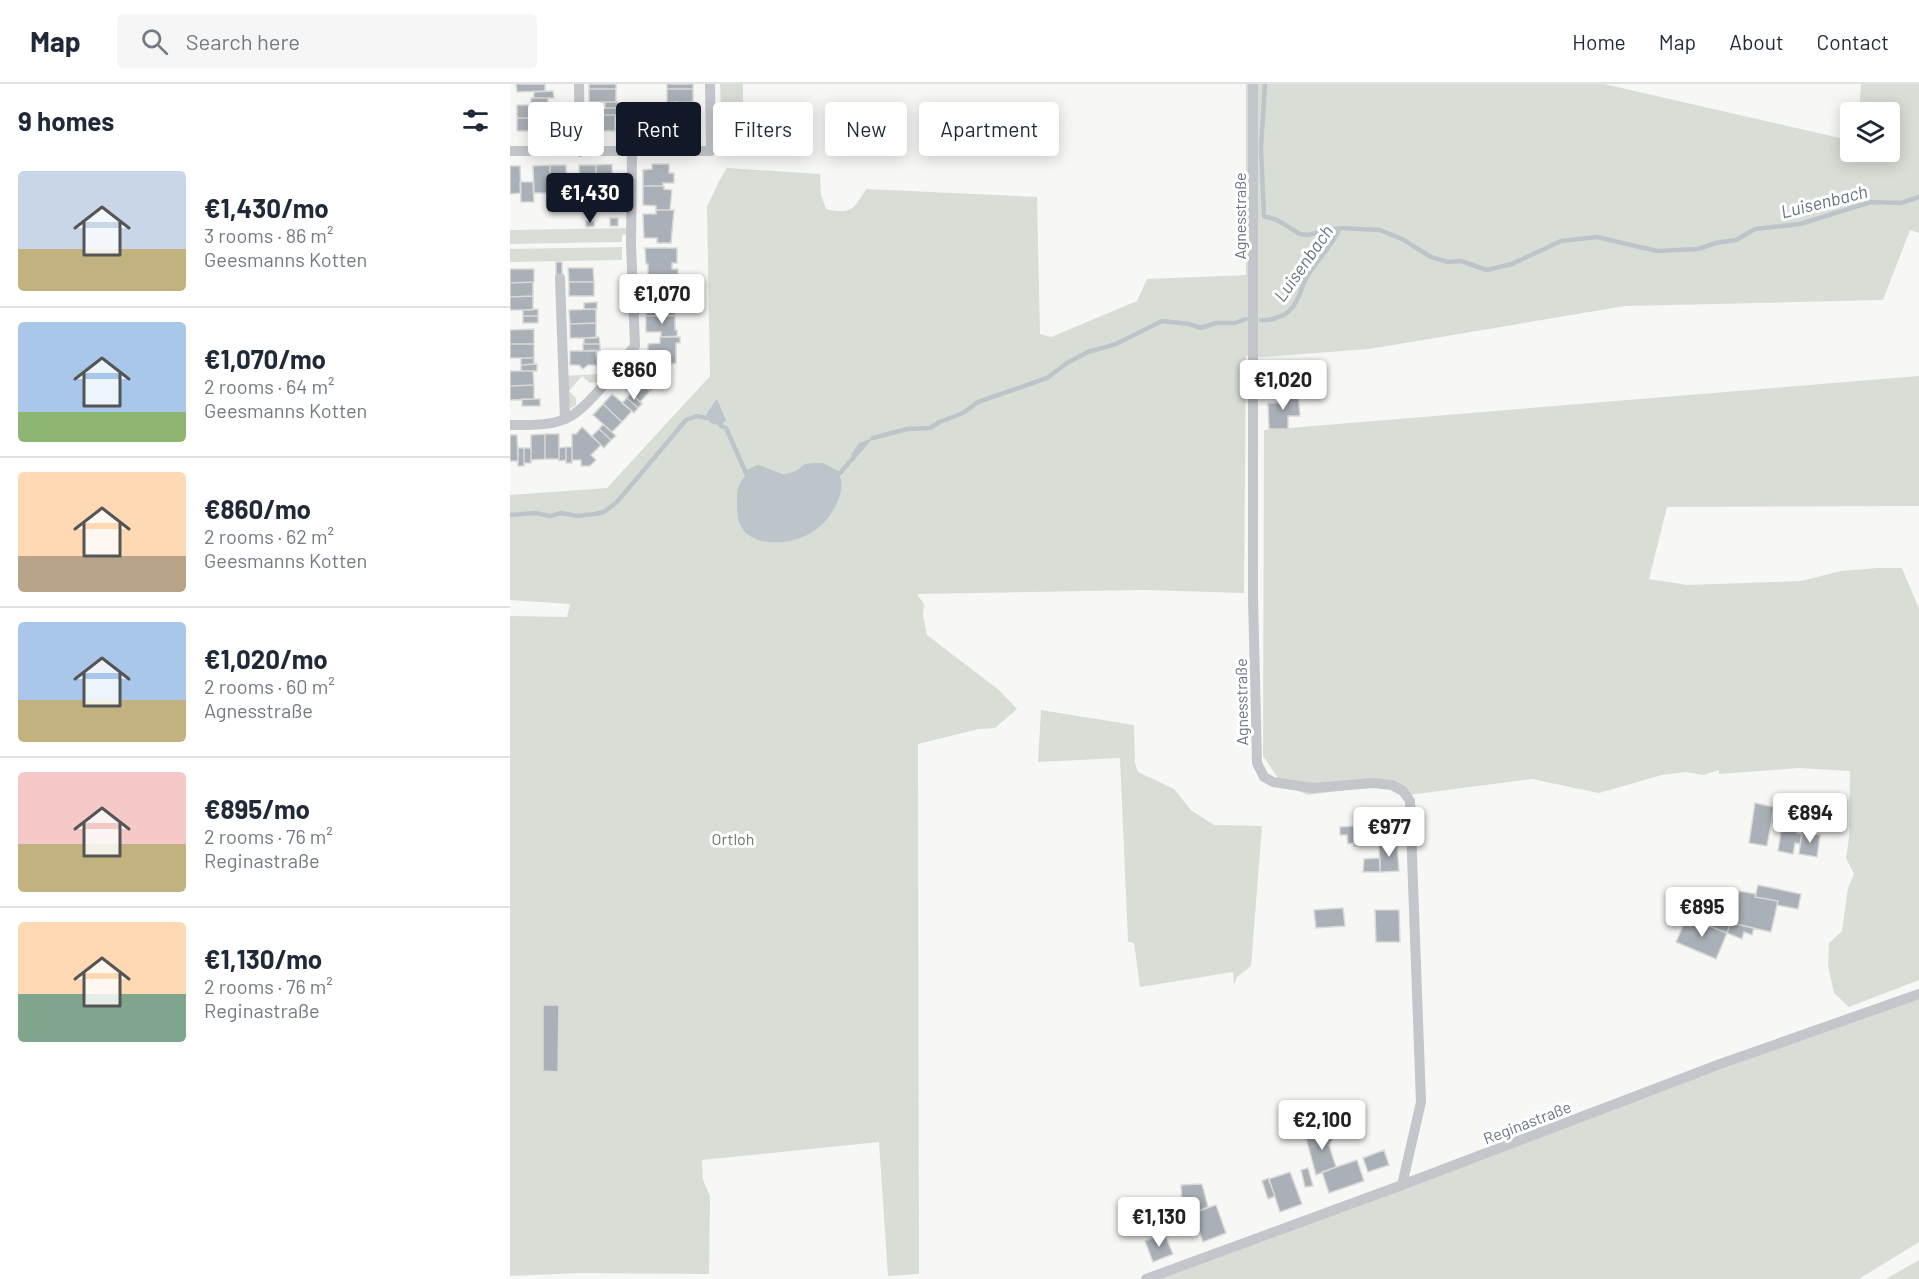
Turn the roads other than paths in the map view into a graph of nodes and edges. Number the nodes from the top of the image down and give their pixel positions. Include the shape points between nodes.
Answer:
1 (579, 84) edge
2 (710, 84) edge
3 (1253, 84) edge
4 (579, 102) edge
5 (510, 151) edge
6 (528, 151) edge
7 (701, 152) edge
8 (632, 156) edge
9 (560, 278) dead end
10 (565, 419) junction
11 (510, 425) edge
12 (1919, 994) edge
13 (1402, 1185) junction
14 (1146, 1279) edge

1 - 4 street
2 - 7 street via 711,152
3 - 13 street, Agnesstraße via 1253,598 1257,763 1264,777 1273,782 1313,788 1392,785 1410,801 1421,1102
5 - 6 street
8 - 10 street via 635,346 579,412
9 - 10 street
10 - 11 street via 547,424
12 - 13 street, Reginastraße via 1723,1063
13 - 14 street, Reginastraße

